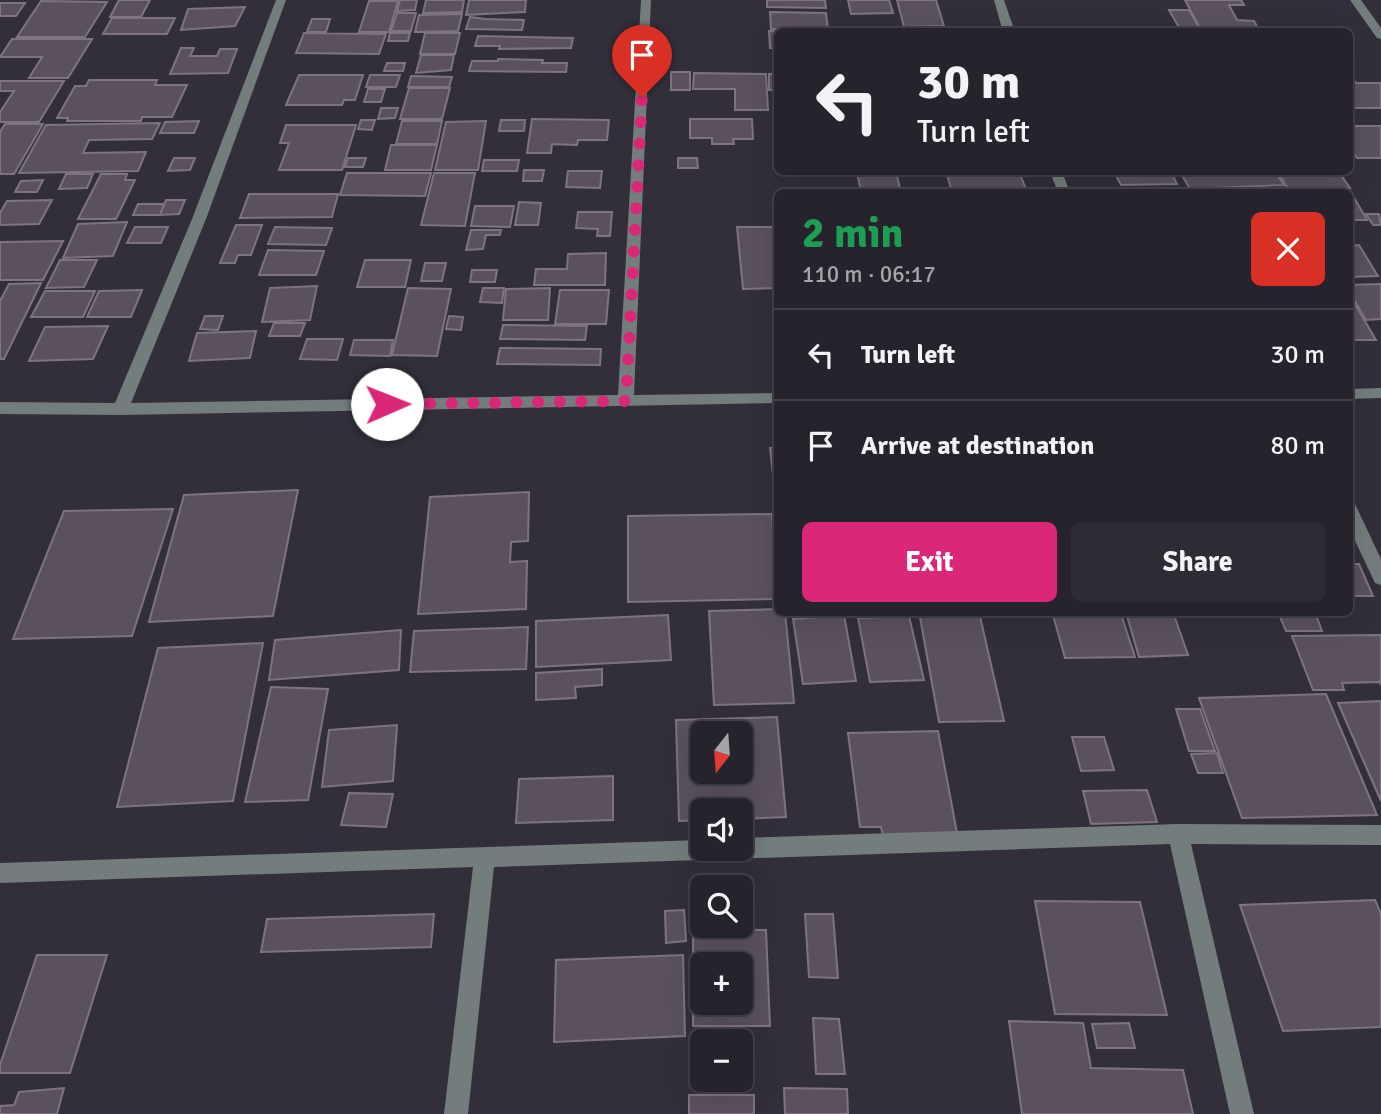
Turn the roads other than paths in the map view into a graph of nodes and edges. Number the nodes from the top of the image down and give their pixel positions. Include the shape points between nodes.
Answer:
1 (281, 0) edge
2 (646, 0) edge
3 (999, 0) edge
4 (1355, 0) edge
5 (1008, 28) edge
6 (1381, 36) edge
7 (1353, 394) edge
8 (1381, 394) edge
9 (774, 398) edge
10 (626, 401) junction
11 (0, 408) edge
12 (121, 409) junction
13 (1353, 518) edge
14 (1381, 578) edge
15 (1178, 834) junction
16 (1381, 835) edge
17 (753, 848) edge
18 (690, 850) edge
19 (485, 857) junction
20 (0, 873) edge
21 (456, 1114) edge
22 (1242, 1114) edge

1 - 12 street
2 - 10 street
3 - 5 street
4 - 6 street
7 - 8 street
9 - 10 street
10 - 12 street
11 - 12 street
13 - 14 street
15 - 16 street
15 - 17 street
15 - 22 street
18 - 19 street
19 - 20 street
19 - 21 street

